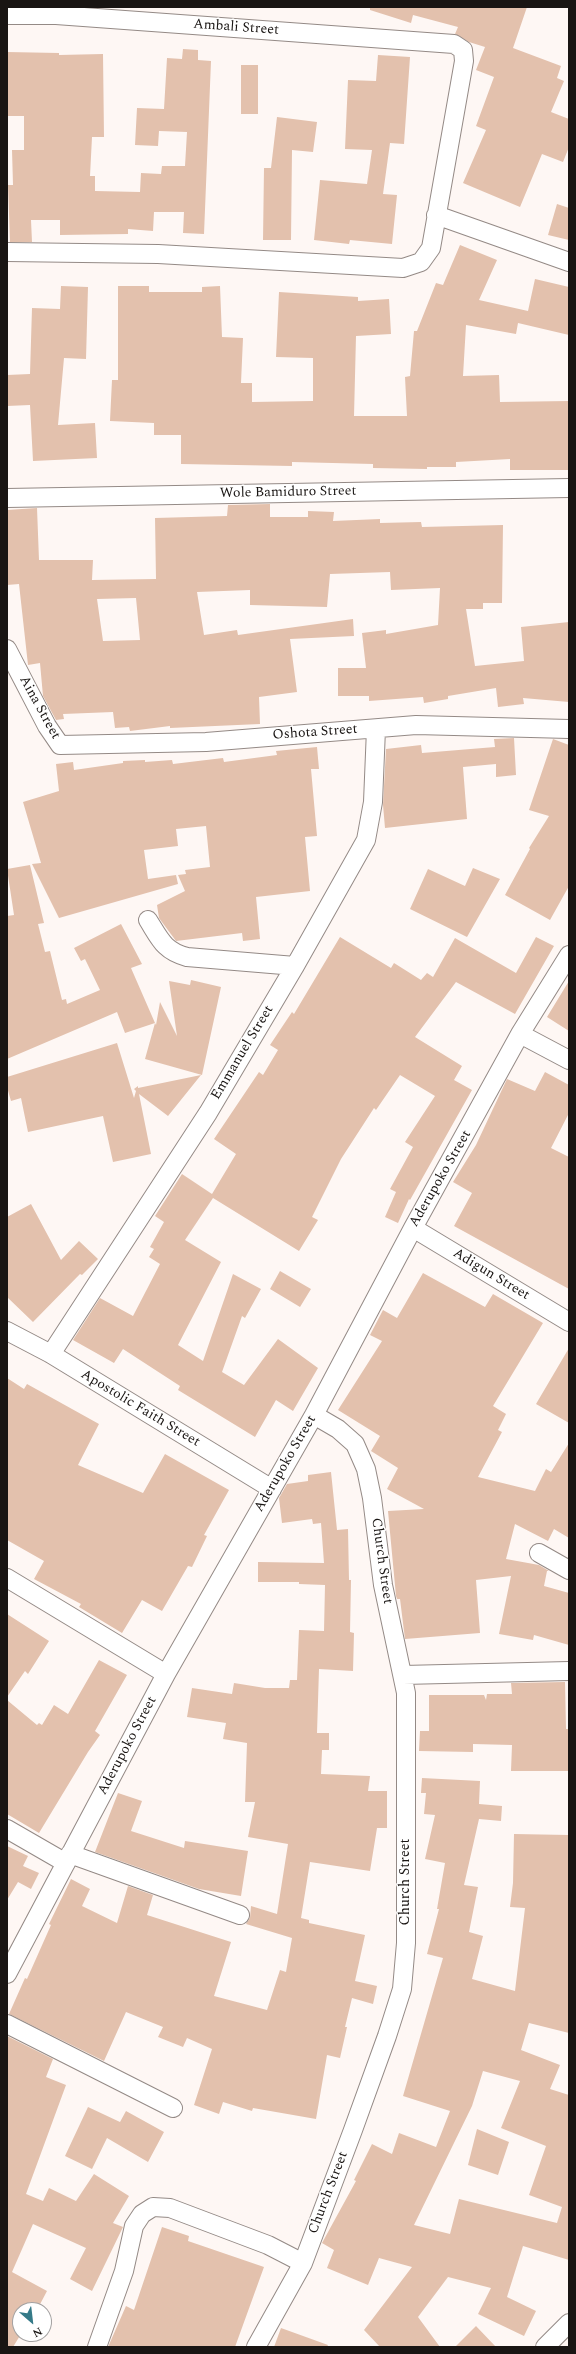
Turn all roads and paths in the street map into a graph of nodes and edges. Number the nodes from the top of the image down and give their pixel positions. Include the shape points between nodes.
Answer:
1 (7, 15) edge
2 (436, 215) junction
3 (7, 252) edge
4 (569, 262) edge
5 (569, 488) edge
6 (7, 498) edge
7 (7, 649) edge
8 (376, 729) junction
9 (569, 729) edge
10 (60, 745) joint
11 (148, 920) dead end
12 (569, 955) edge
13 (295, 966) junction
14 (520, 1034) junction
15 (569, 1060) edge
16 (413, 1228) junction
17 (569, 1322) edge
18 (7, 1331) edge
19 (51, 1354) junction
20 (314, 1415) junction
21 (272, 1489) junction
22 (539, 1553) dead end
23 (569, 1570) edge
24 (7, 1578) edge
25 (569, 1671) edge
26 (166, 1674) junction
27 (403, 1675) junction
28 (7, 1829) edge
29 (68, 1859) junction
30 (240, 1915) dead end
31 (7, 1974) edge
32 (7, 2024) edge
33 (173, 2108) dead end
34 (303, 2263) junction
35 (569, 2323) edge
36 (97, 2347) edge
37 (256, 2347) edge
38 (545, 2347) edge

1 - 2 street, Ambali Street via 56,15 454,44 463,50 464,61
2 - 3 street via 431,248 421,262 403,268 158,254
2 - 4 street
5 - 6 street, Wole Bamiduro Street
7 - 10 street, Aina Street via 47,726
8 - 9 street, Oshota Street via 416,726
8 - 10 street, Oshota Street via 206,742
8 - 13 street, Emmanuel Street via 373,802 366,840
11 - 13 street via 165,946 174,954
12 - 14 street, Aderupoko Street
13 - 19 street, Emmanuel Street via 208,1113
14 - 15 street
14 - 16 street, Aderupoko Street
16 - 17 street, Adigun Street
16 - 20 street, Aderupoko Street
18 - 19 street, Apostolic Faith Street
19 - 21 street, Apostolic Faith Street
20 - 21 street, Aderupoko Street
20 - 27 street, Church Street via 338,1429 355,1444 366,1469 383,1585
21 - 26 street, Aderupoko Street
22 - 23 street
24 - 26 street
25 - 27 street
26 - 29 street, Aderupoko Street
27 - 34 street, Church Street via 406,1693 406,1943 402,1989
28 - 29 street
29 - 30 street
29 - 31 street, Aderupoko Street
32 - 33 street
34 - 36 street via 268,2245 177,2211 153,2207 142,2214 134,2226 124,2271
34 - 37 street, Church Street
35 - 38 street

